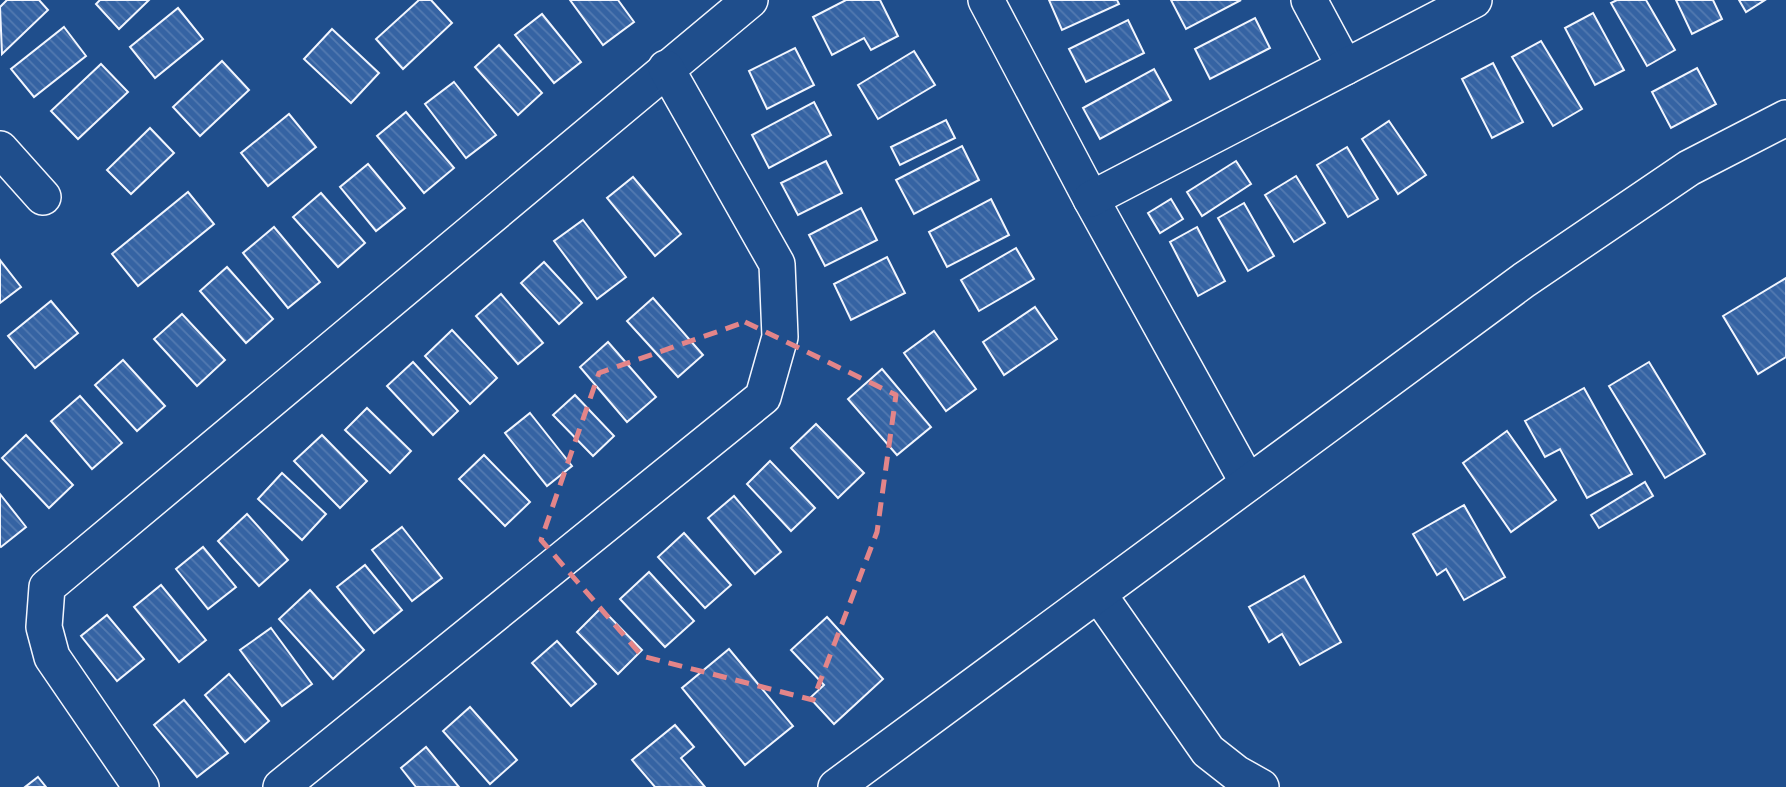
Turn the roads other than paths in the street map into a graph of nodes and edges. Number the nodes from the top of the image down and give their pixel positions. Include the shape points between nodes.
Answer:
1 (750, 0) edge
2 (986, 0) edge
3 (1309, 0) edge
4 (1474, 0) edge
5 (1345, 67) junction
6 (666, 68) junction
7 (1786, 118) edge
8 (0, 149) edge
9 (43, 197) dead end
10 (1091, 200) junction
11 (1248, 483) junction
12 (1099, 595) junction
13 (141, 787) edge
14 (281, 787) edge
15 (836, 787) edge
16 (1261, 787) edge

1 - 6 street
2 - 10 street
3 - 5 street
4 - 5 street
5 - 10 street
6 - 13 street via 47,587 44,627 52,657
6 - 14 street via 777,264 780,337 764,397
7 - 11 street via 1689,168 1524,280
8 - 9 street
10 - 11 street
11 - 12 street
12 - 15 street
12 - 16 street via 1208,751

